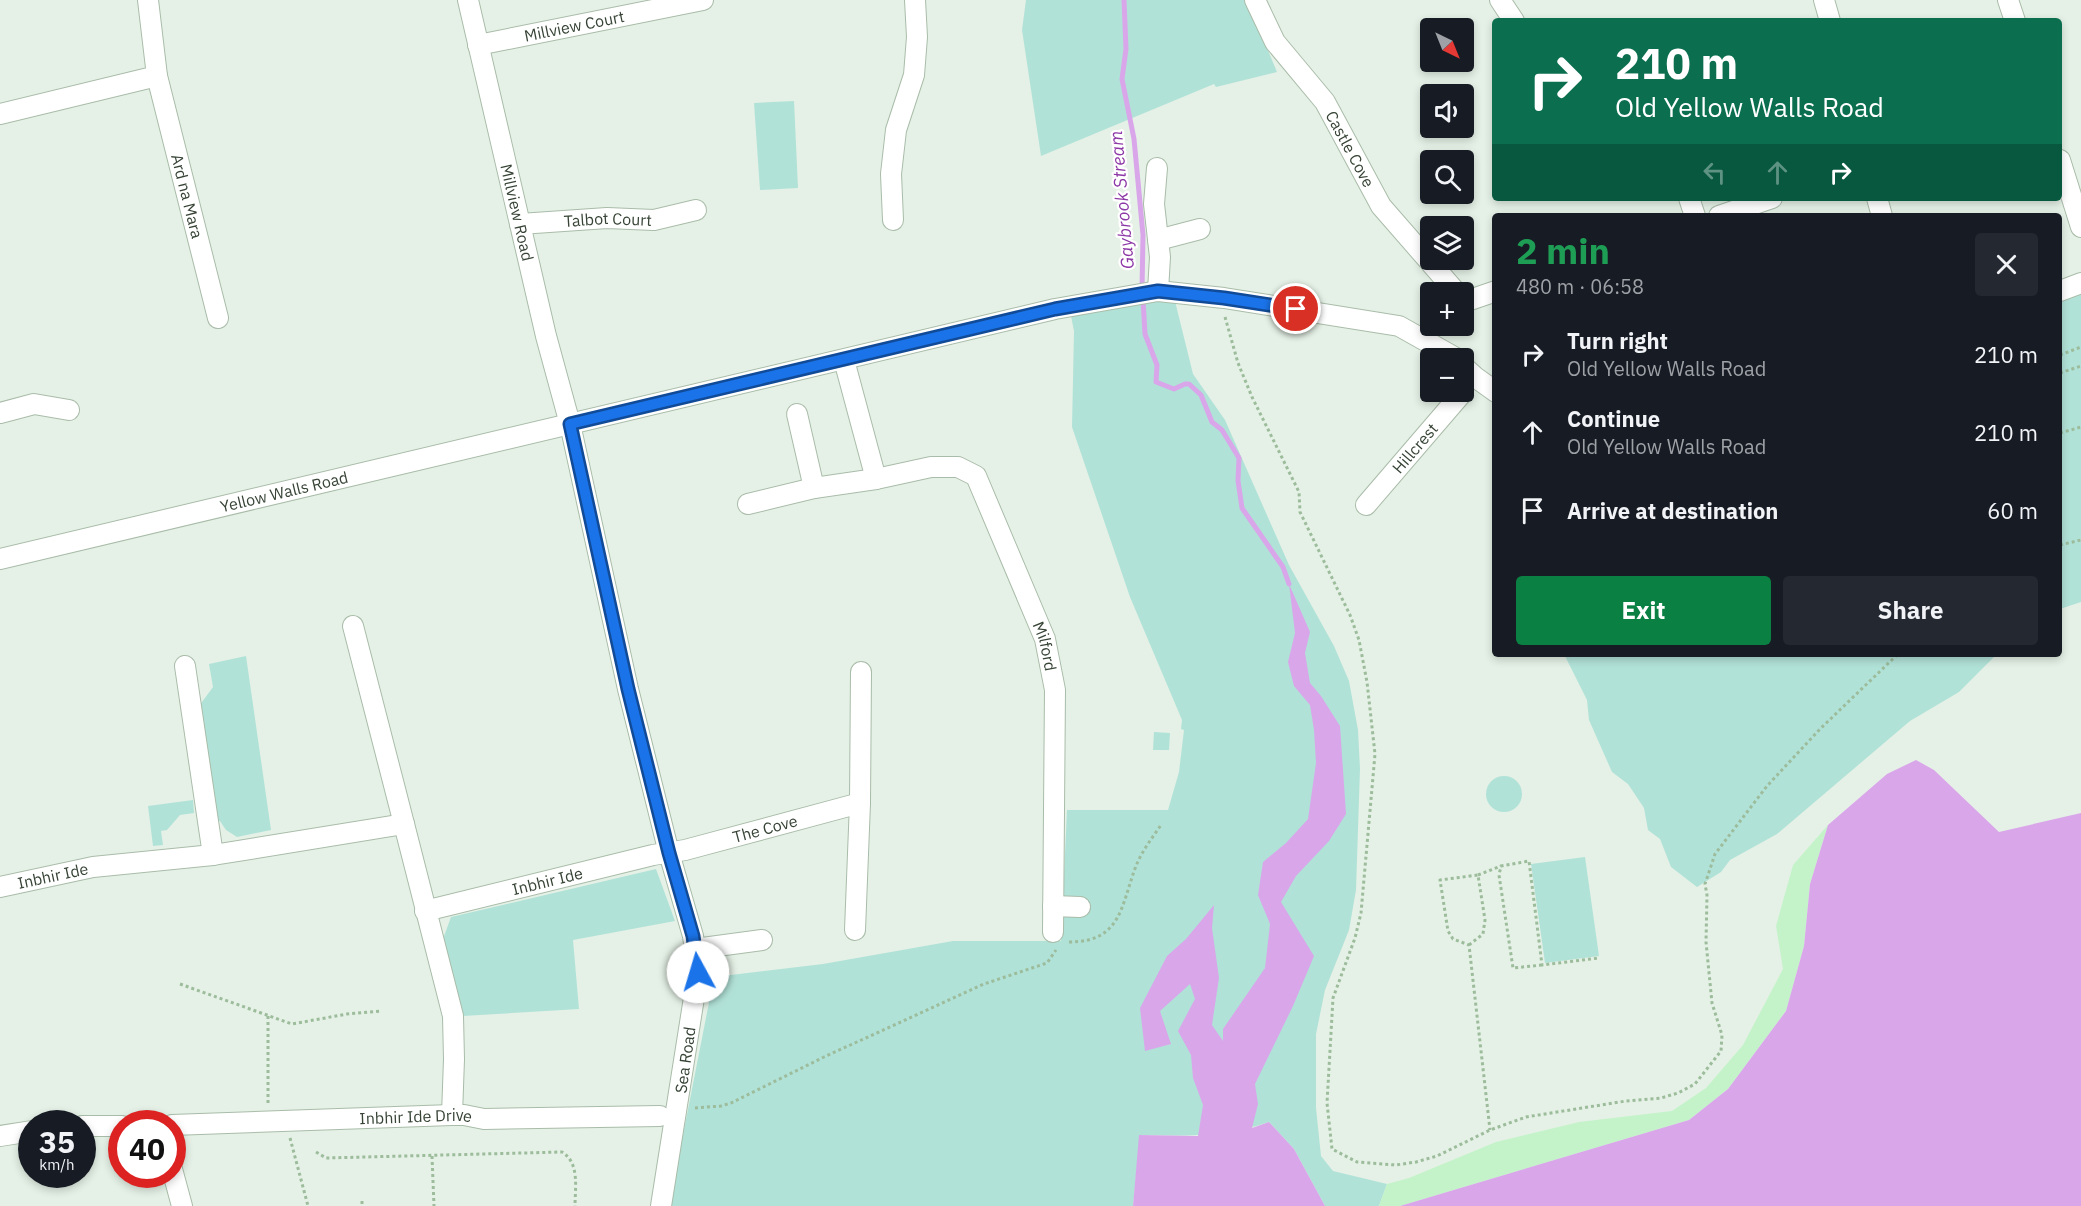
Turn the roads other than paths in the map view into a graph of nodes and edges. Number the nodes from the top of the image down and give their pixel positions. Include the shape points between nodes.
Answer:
1 (148, 0) edge
2 (468, 0) edge
3 (703, 0) edge
4 (915, 0) edge
5 (1255, 0) edge
6 (1500, 0) edge
7 (1824, 0) edge
8 (2008, 0) edge
9 (1512, 18) edge
10 (1829, 18) edge
11 (2014, 18) edge
12 (478, 45) junction
13 (157, 76) junction
14 (0, 114) edge
15 (2062, 166) edge
16 (1157, 168) dead end
17 (1763, 201) edge
18 (696, 210) dead end
19 (1728, 213) edge
20 (893, 220) dead end
21 (520, 224) junction
22 (2081, 227) edge
23 (1200, 229) dead end
24 (1158, 240) junction
25 (1447, 282) edge
26 (2081, 283) edge
27 (2062, 290) edge
28 (1156, 292) junction
29 (1492, 292) edge
30 (1474, 299) edge
31 (218, 318) dead end
32 (1438, 348) edge
33 (844, 360) junction
34 (1474, 384) edge
35 (1492, 391) edge
36 (1449, 402) edge
37 (69, 410) dead end
38 (0, 413) edge
39 (797, 414) dead end
40 (570, 424) junction
41 (876, 479) junction
42 (814, 488) junction
43 (748, 504) dead end
44 (1366, 505) dead end
45 (0, 559) edge
46 (353, 626) dead end
47 (184, 666) dead end
48 (861, 672) dead end
49 (860, 804) junction
50 (404, 824) junction
51 (669, 853) junction
52 (213, 855) junction
53 (0, 887) edge
54 (1053, 906) junction
55 (1080, 907) dead end
56 (425, 911) junction
57 (855, 930) dead end
58 (1055, 937) road end
59 (762, 940) dead end
60 (695, 949) junction
61 (452, 1115) junction
62 (660, 1116) dead end
63 (186, 1125) edge
64 (177, 1188) edge
65 (182, 1206) edge
66 (661, 1206) edge

1 - 13 street, Ard na Mara
2 - 12 street, Millview Road
3 - 12 street, Millview Court
4 - 20 street via 914,75 896,130 891,174
5 - 25 street, Castle Cove via 1275,42 1325,102 1381,206
6 - 9 street
7 - 10 street
8 - 11 street
12 - 21 street, Millview Road
13 - 14 street
13 - 31 street, Ard na Mara
15 - 22 street
16 - 24 street via 1154,204
17 - 19 street
18 - 21 street, Talbot Court via 654,220 607,218
21 - 40 street, Millview Road
23 - 24 street
24 - 28 street
26 - 27 street
28 - 32 street, Yellow Walls Road via 1224,298 1399,326
28 - 33 street, Yellow Walls Road via 1055,309
29 - 30 street
33 - 40 street, Yellow Walls Road
33 - 41 street
34 - 35 street
36 - 44 street, Hillcrest
37 - 38 street via 34,404
39 - 42 street
40 - 45 street, Yellow Walls Road
40 - 51 street, Sea Road via 628,689
41 - 42 street, Milford
41 - 54 street, Milford via 931,467 958,467 976,476 1045,639 1055,690
42 - 43 street, Milford
46 - 50 street
47 - 52 street
48 - 49 street
49 - 51 street, The Cove
49 - 57 street
50 - 52 street, Inbhir Ide
50 - 56 street
51 - 56 street, Inbhir Ide
51 - 60 street, Sea Road
52 - 53 street, Inbhir Ide via 93,867
54 - 55 street
54 - 58 street, Milford
56 - 61 street via 453,1016
59 - 60 street
60 - 66 street, Sea Road via 698,972
61 - 62 street, Inbhir Ide Drive via 483,1119
61 - 63 street, Inbhir Ide Drive
64 - 65 street

